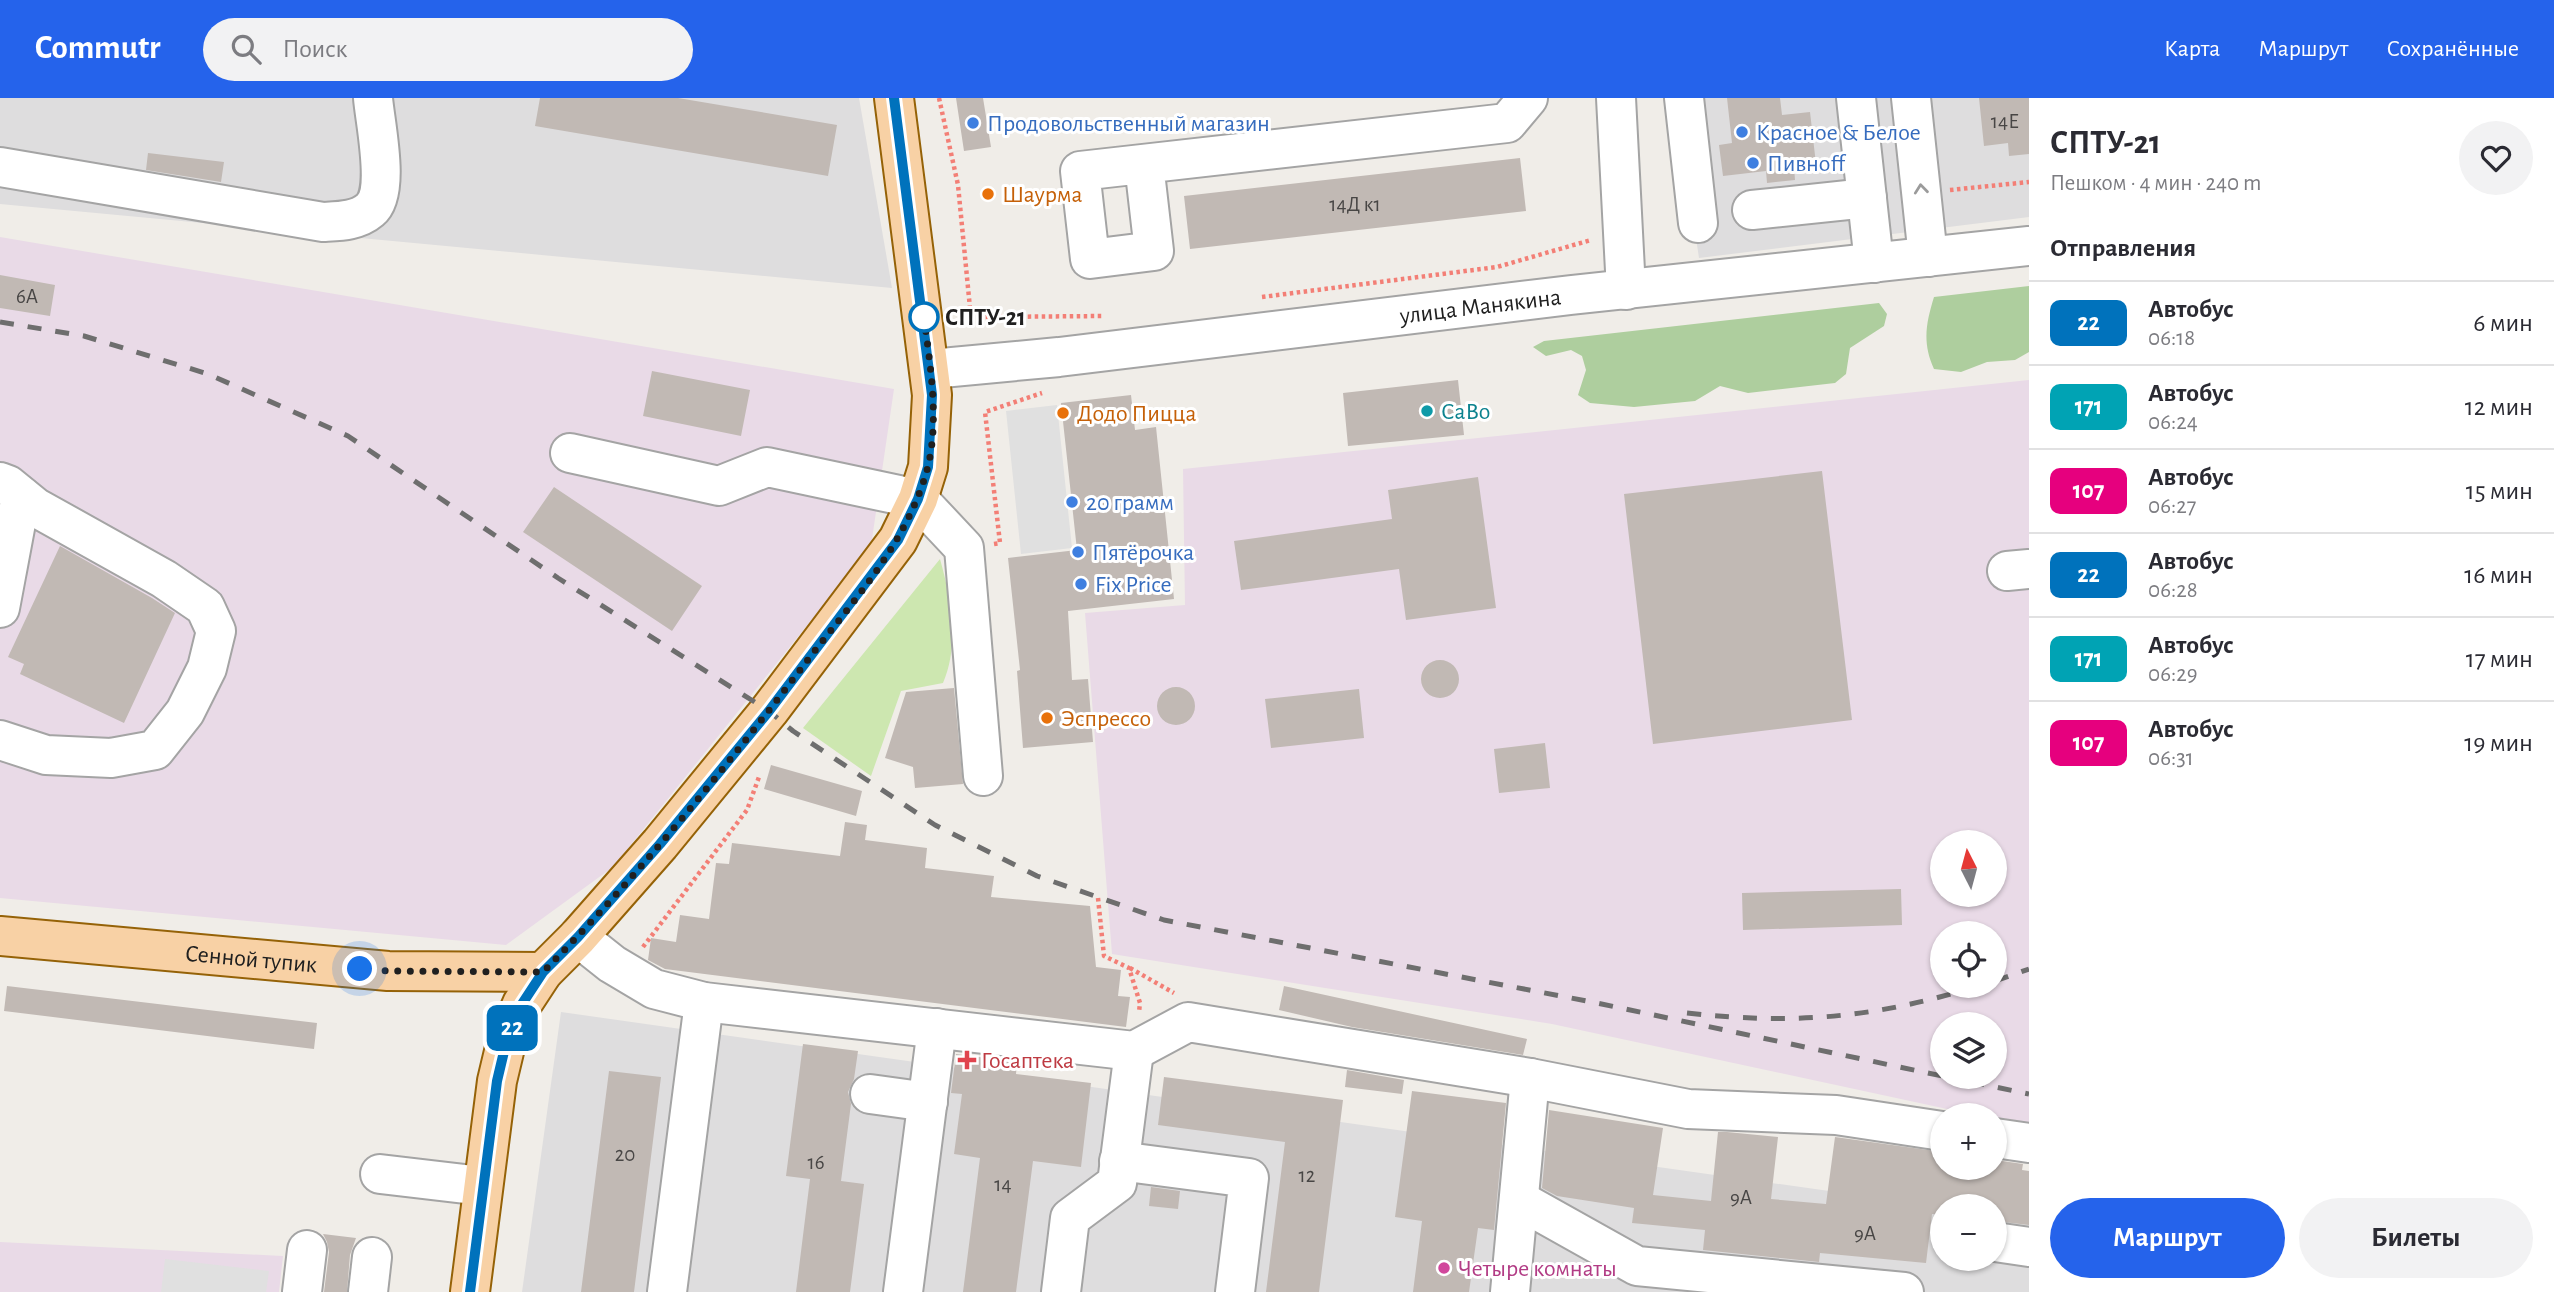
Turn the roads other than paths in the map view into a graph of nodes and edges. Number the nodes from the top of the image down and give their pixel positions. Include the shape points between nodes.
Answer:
1 (373, 98) edge
2 (894, 98) edge
3 (1528, 98) edge
4 (1616, 98) edge
5 (1684, 98) edge
6 (1856, 98) edge
7 (1911, 98) edge
8 (1144, 164) dead end
9 (0, 167) edge
10 (1867, 198) junction
11 (1752, 210) dead end
12 (1698, 223) dead end
13 (2029, 246) edge
14 (1928, 257) junction
15 (1874, 263) junction
16 (1626, 290) junction
17 (931, 369) junction
18 (570, 453) dead end
19 (10, 489) edge
20 (918, 499) junction
21 (0, 608) edge
22 (0, 740) edge
23 (983, 776) dead end
24 (0, 936) edge
25 (578, 937) junction
26 (543, 972) junction
27 (704, 1002) junction
28 (937, 1028) junction
29 (1134, 1051) junction
30 (1530, 1078) junction
31 (870, 1094) dead end
32 (928, 1102) junction
33 (1930, 1128) edge
34 (2007, 1140) edge
35 (2029, 1143) edge
36 (1119, 1161) junction
37 (380, 1174) dead end
38 (482, 1186) junction
39 (1518, 1200) junction
40 (2007, 1244) edge
41 (2029, 1247) edge
42 (307, 1250) dead end
43 (302, 1292) edge
44 (470, 1292) edge
45 (667, 1292) edge
46 (903, 1292) edge
47 (1061, 1292) edge
48 (1235, 1292) edge
49 (1510, 1292) edge
50 (1903, 1292) edge

1 - 9 street via 380,193 372,209 350,220 323,222
2 - 17 main road
3 - 8 street via 1507,122
4 - 16 street
5 - 12 street
6 - 10 street
14 -> 7 street
10 - 11 street
10 - 15 street
13 - 14 street, улица Манякина
14 - 15 street, улица Манякина
15 - 16 street, улица Манякина
16 - 17 street, улица Манякина
17 - 20 main road via 928,467
18 - 20 street via 719,486 767,467
19 - 21 street
19 - 22 street via 195,600 205,607 216,631 207,668 185,712 155,750 111,758 46,755
20 - 23 street via 964,548
20 - 25 main road via 898,540 769,711
24 - 26 main road, Сенной тупик via 388,971
25 - 26 main road
25 - 27 street via 654,989
26 - 38 main road via 507,1039
27 - 28 street
27 - 45 street
28 - 29 street
28 - 32 street
29 - 30 street via 1188,1022
29 - 36 street
30 - 33 street via 1688,1109 1836,1115
30 - 39 street
31 - 32 street
32 - 46 street
34 - 35 street
36 - 47 street via 1117,1183 1070,1217
36 - 48 street via 1249,1178
37 - 38 street
38 - 44 main road
39 - 49 street
39 - 50 street via 1637,1266
40 - 41 street
42 - 43 street

